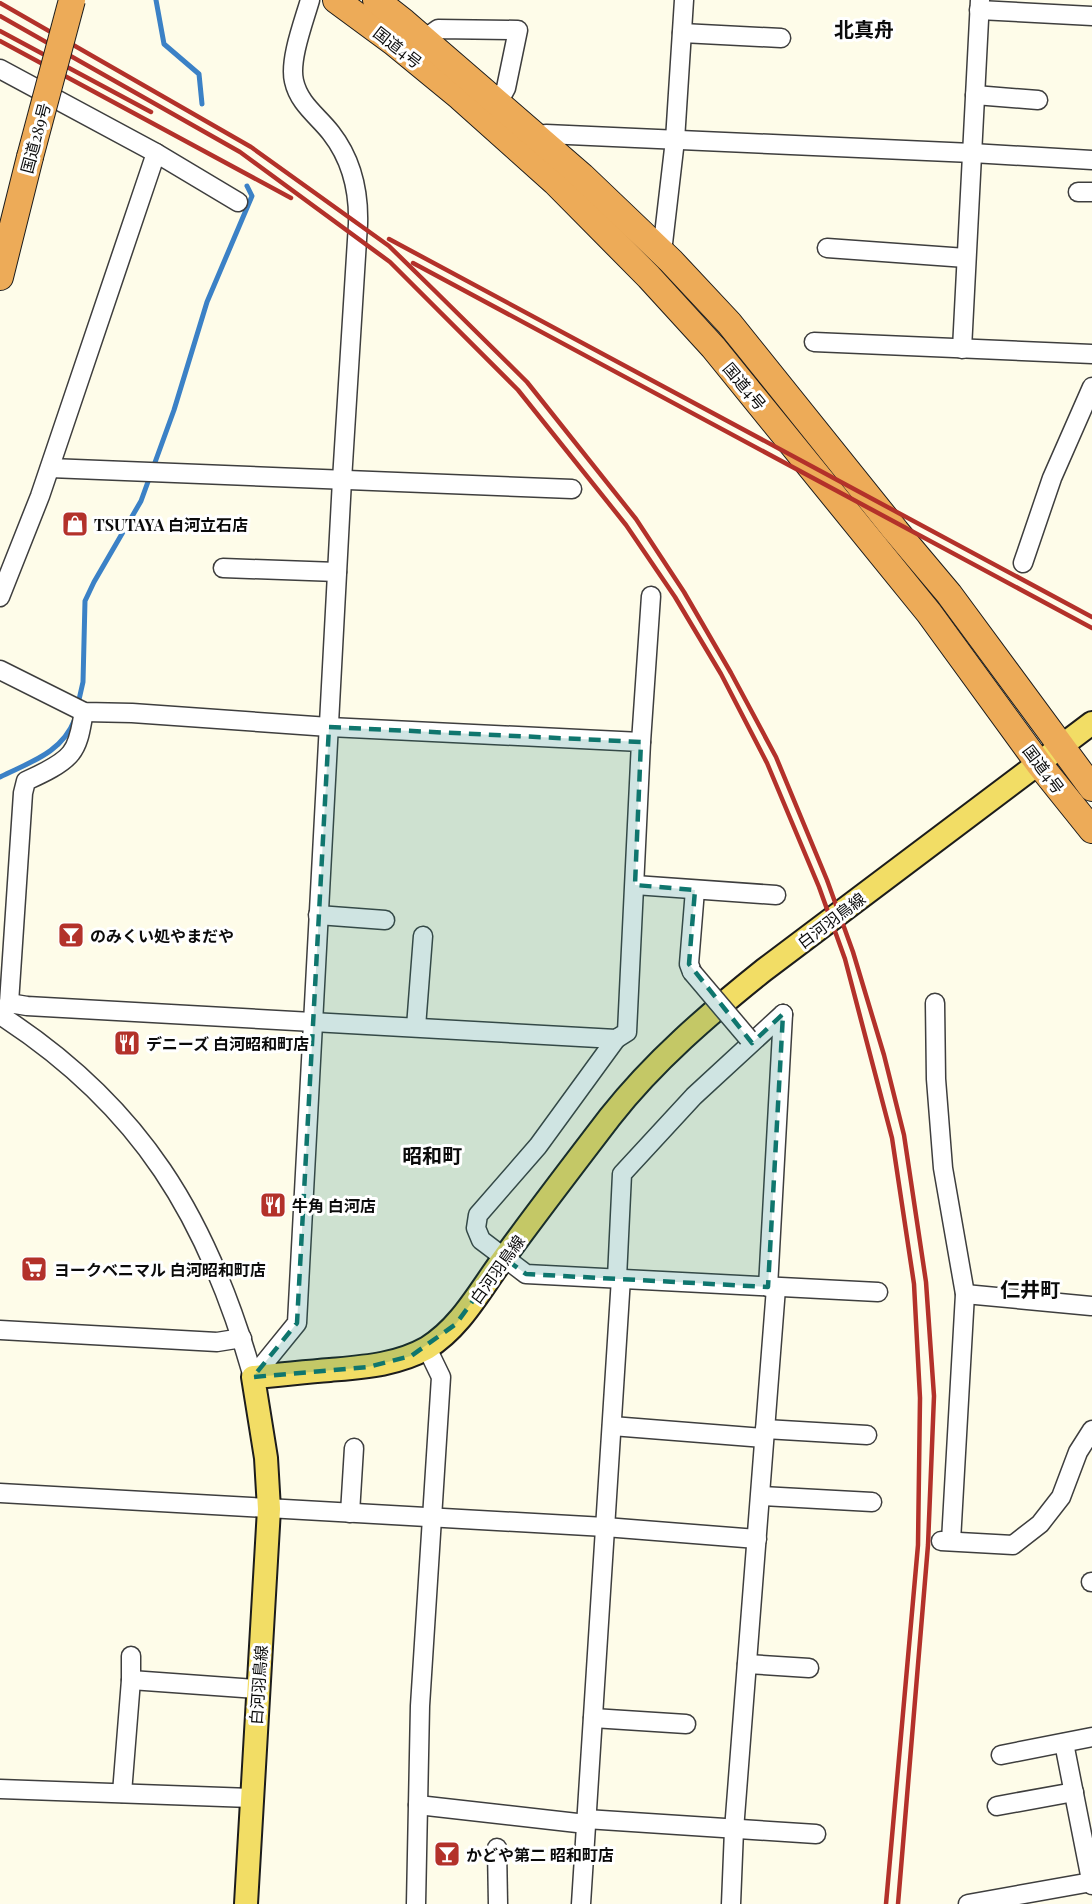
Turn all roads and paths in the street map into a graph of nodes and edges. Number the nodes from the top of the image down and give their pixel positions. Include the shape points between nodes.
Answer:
1 (72, 0) edge
2 (310, 0) edge
3 (336, 0) edge
4 (376, 0) edge
5 (684, 0) edge
6 (979, 5) edge
7 (1092, 16) edge
8 (682, 33) junction
9 (781, 38) dead end
10 (424, 39) junction
11 (0, 69) edge
12 (975, 95) junction
13 (1038, 100) dead end
14 (498, 103) junction
15 (539, 138) junction
16 (675, 140) junction
17 (156, 153) junction
18 (972, 153) junction
19 (1092, 160) edge
20 (238, 202) dead end
21 (827, 248) dead end
22 (662, 252) junction
23 (966, 258) junction
24 (0, 277) edge
25 (814, 342) dead end
26 (962, 349) junction
27 (1092, 354) edge
28 (1092, 387) edge
29 (50, 468) junction
30 (342, 480) junction
31 (572, 489) dead end
32 (1023, 563) dead end
33 (223, 568) dead end
34 (337, 572) junction
35 (651, 596) dead end
36 (0, 597) edge
37 (0, 670) edge
38 (84, 712) junction
39 (1092, 723) edge
40 (329, 727) junction
41 (641, 742) junction
42 (1061, 747) junction
43 (1039, 764) junction
44 (1092, 788) edge
45 (1092, 830) edge
46 (635, 885) junction
47 (695, 890) junction
48 (776, 895) dead end
49 (318, 915) junction
50 (385, 920) dead end
51 (423, 936) dead end
52 (935, 1003) dead end
53 (3, 1011) edge
54 (312, 1021) junction
55 (416, 1027) junction
56 (616, 1039) junction
57 (750, 1040) junction
58 (504, 1258) junction
59 (619, 1278) junction
60 (772, 1288) junction
61 (878, 1292) dead end
62 (965, 1294) junction
63 (1091, 1306) edge
64 (0, 1330) edge
65 (242, 1338) junction
66 (427, 1348) junction
67 (253, 1377) junction
68 (612, 1426) junction
69 (1092, 1430) edge
70 (765, 1434) junction
71 (867, 1435) dead end
72 (354, 1448) dead end
73 (0, 1493) edge
74 (761, 1496) junction
75 (872, 1502) dead end
76 (269, 1509) junction
77 (350, 1513) junction
78 (432, 1519) junction
79 (605, 1527) junction
80 (757, 1539) junction
81 (131, 1656) dead end
82 (747, 1664) junction
83 (809, 1668) dead end
84 (131, 1680) junction
85 (257, 1689) junction
86 (593, 1719) junction
87 (686, 1724) dead end
88 (1092, 1737) edge
89 (1064, 1743) junction
90 (1001, 1755) dead end
91 (0, 1789) edge
92 (1074, 1792) junction
93 (122, 1793) junction
94 (251, 1798) junction
95 (418, 1805) junction
96 (997, 1806) dead end
97 (586, 1822) junction
98 (734, 1830) junction
99 (816, 1834) dead end
100 (497, 1848) dead end
101 (1092, 1884) edge
102 (246, 1904) edge
103 (416, 1904) edge
104 (498, 1904) edge
105 (581, 1904) edge
106 (731, 1904) edge
107 (968, 1904) edge

1 - 24 highway, 国道289号, bridge
2 - 30 street via 299,37 294,80 301,99 332,133 350,163 358,199
3 - 43 highway, 国道4号 via 460,97 555,182 649,277 713,348 929,613
4 - 10 highway, 国道4号
5 - 8 street
6 - 7 street
6 - 12 street
8 - 9 street
8 - 16 street
10 - 14 highway, 国道4号
10 - 14 street via 438,29 518,30 506,88
11 - 17 street
12 - 13 street
12 - 18 street
14 - 15 highway, 国道4号
15 - 16 street via 546,134
15 - 22 highway, 国道4号
16 - 18 street
16 - 22 street
17 - 20 street
17 - 29 street
18 - 19 street
18 - 23 street
21 - 23 street
22 - 42 highway, 国道4号 via 729,323 949,594
23 - 26 street
25 - 26 street
26 - 27 street
28 - 32 street via 1052,478
29 - 30 street
29 - 36 street
30 - 31 street
30 - 34 street
33 - 34 street
34 - 40 street
35 - 41 street
37 - 38 street
38 - 40 street
38 - 53 street via 71,753 26,781
39 - 42 main road, 白河羽鳥線
40 - 41 street
40 - 49 street
41 - 46 street
42 - 43 main road, 白河羽鳥線
42 - 44 highway, 国道4号
43 - 45 highway, 国道4号
43 - 58 main road, 白河羽鳥線 via 713,1011 661,1060 612,1115
46 - 47 street
46 - 56 street via 627,1032
47 - 48 street
47 - 57 street, bridge via 688,964
49 - 50 street
49 - 54 street
51 - 55 street
52 - 62 street via 943,1168
53 - 54 street via 27,1006
53 - 65 street via 86,1080 152,1155 203,1240
54 - 55 street
54 - 67 street via 297,1323
55 - 56 street
56 - 58 street via 538,1146 478,1215 476,1228 481,1240
57 - 59 street via 622,1174
57 - 60 street via 783,1014
58 - 59 street via 526,1274
58 - 66 main road, 白河羽鳥線 via 456,1324
59 - 60 street
59 - 68 street
60 - 61 street
60 - 70 street
62 - 63 street
62 - 69 street via 945,1541 1013,1545 1040,1524 1061,1497 1078,1452
64 - 65 street via 217,1342
65 - 67 street
66 - 67 main road, 白河羽鳥線 via 368,1367
66 - 78 street via 441,1377
67 - 76 main road, 白河羽鳥線 via 266,1458
68 - 70 street
68 - 79 street
70 - 71 street
70 - 74 street
72 - 77 street
73 - 76 street
74 - 75 street
74 - 80 street
76 - 77 street
76 - 85 main road, 白河羽鳥線
77 - 78 street
78 - 79 street
78 - 95 street
79 - 80 street
79 - 86 street
80 - 82 street
81 - 84 street
82 - 83 street
82 - 98 street
84 - 85 street
84 - 93 street
85 - 94 main road, 白河羽鳥線
86 - 87 street
86 - 97 street
88 - 89 street
89 - 90 street
89 - 92 street
91 - 93 street
92 - 96 street
92 - 101 street
93 - 94 street
94 - 102 main road, 白河羽鳥線
95 - 97 street
95 - 103 street
97 - 98 street
97 - 105 street
98 - 99 street
98 - 106 street
100 - 104 street
101 - 107 street

